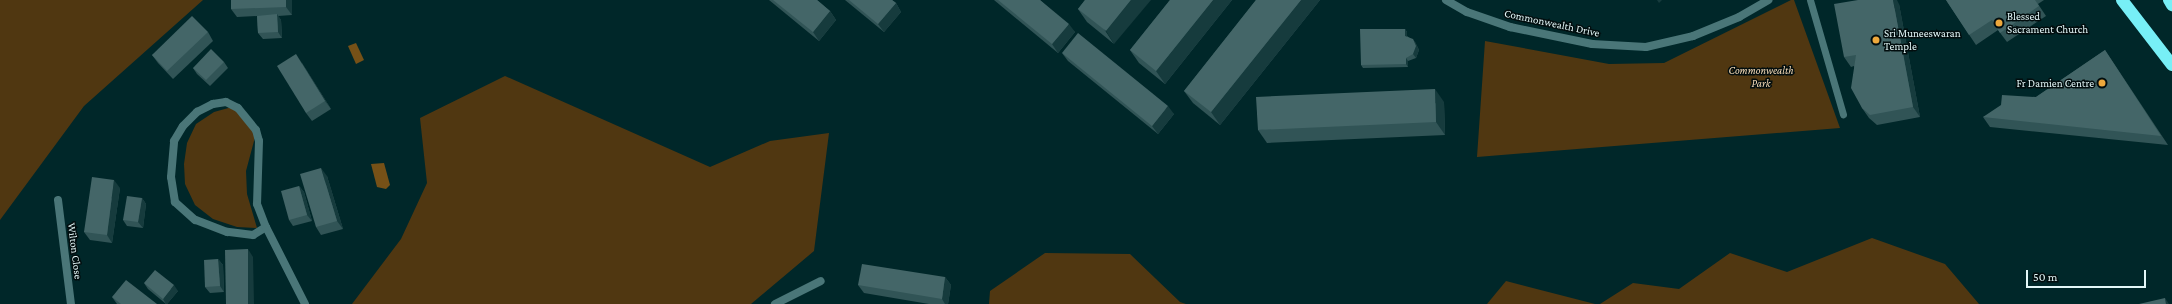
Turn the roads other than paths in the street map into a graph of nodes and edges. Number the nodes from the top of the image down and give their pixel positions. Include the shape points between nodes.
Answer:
1 (1446, 0) edge
2 (1768, 0) edge
3 (1810, 0) edge
4 (2122, 0) edge
5 (2168, 0) edge
6 (2172, 4) edge
7 (2172, 65) edge
8 (1843, 114) dead end
9 (58, 200) dead end
10 (266, 227) junction
11 (821, 281) dead end
12 (71, 304) edge
13 (305, 304) edge
14 (775, 304) edge

1 - 2 street, Commonwealth Drive via 1467,12 1510,27 1592,44 1646,48 1694,36 1739,17
3 - 8 lane
4 - 7 highway
5 - 6 highway
9 - 12 street, Wilton Close
10 - 10 street via 253,235 227,232 195,220 175,202 171,177 174,140 197,112 213,104 226,102 238,108 256,130 257,204
10 - 13 street
11 - 14 street

